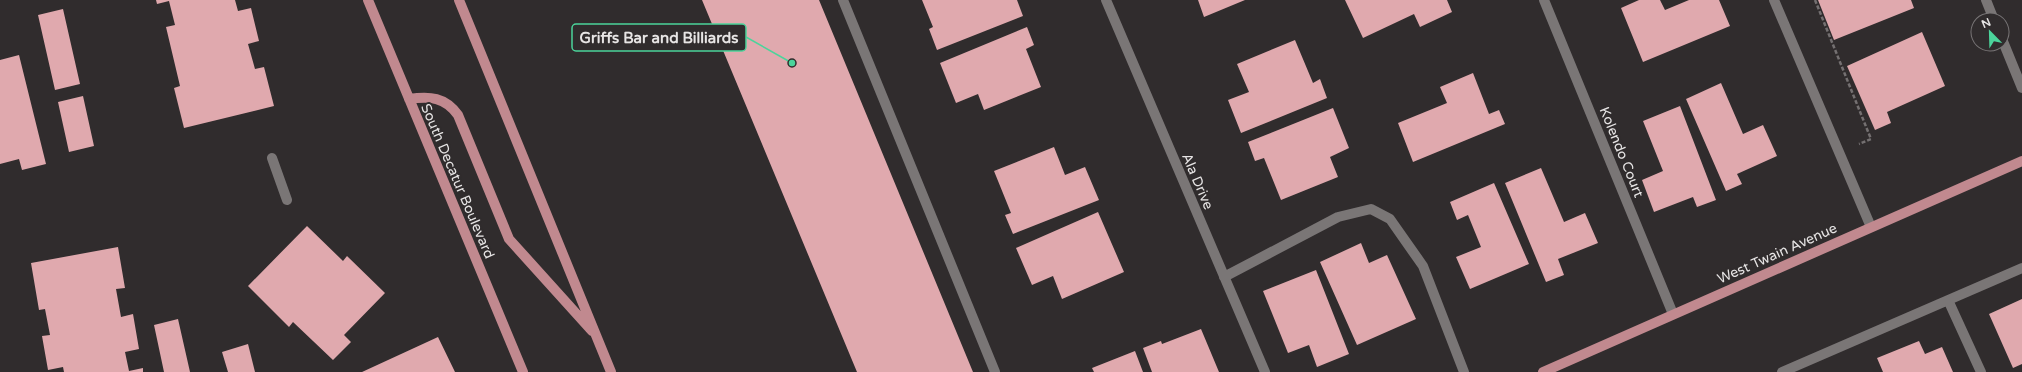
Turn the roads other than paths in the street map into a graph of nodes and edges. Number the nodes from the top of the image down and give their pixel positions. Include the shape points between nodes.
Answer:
1 (368, 0) edge
2 (459, 0) edge
3 (843, 0) edge
4 (1106, 0) edge
5 (1544, 0) edge
6 (1774, 0) edge
7 (1986, 0) edge
8 (1991, 12) edge
9 (2007, 52) edge
10 (2022, 88) edge
11 (409, 99) junction
12 (272, 158) dead end
13 (2022, 161) edge
14 (287, 200) dead end
15 (1871, 227) junction
16 (2022, 268) edge
17 (1224, 277) junction
18 (1948, 300) junction
19 (1673, 314) junction
20 (597, 337) junction
21 (523, 372) edge
22 (611, 372) edge
23 (995, 372) edge
24 (1265, 372) edge
25 (1464, 372) edge
26 (1543, 372) edge
27 (1782, 372) edge
28 (1981, 372) edge

1 - 11 main road, South Decatur Boulevard
2 - 20 main road
3 - 23 street
4 - 17 street, Ala Drive
5 - 19 street, Kolendo Court
6 - 15 street
7 - 8 street
9 - 10 street
11 - 20 main road via 440,99 453,108 509,239
11 - 21 main road, South Decatur Boulevard
12 - 14 street
13 - 15 main road, West Twain Avenue
15 - 19 main road, West Twain Avenue
16 - 18 street
17 - 24 street, Ala Drive
17 - 25 street via 1338,217 1371,209 1390,219 1423,266
18 - 27 street
18 - 28 street
19 - 26 main road, West Twain Avenue
20 - 22 main road

